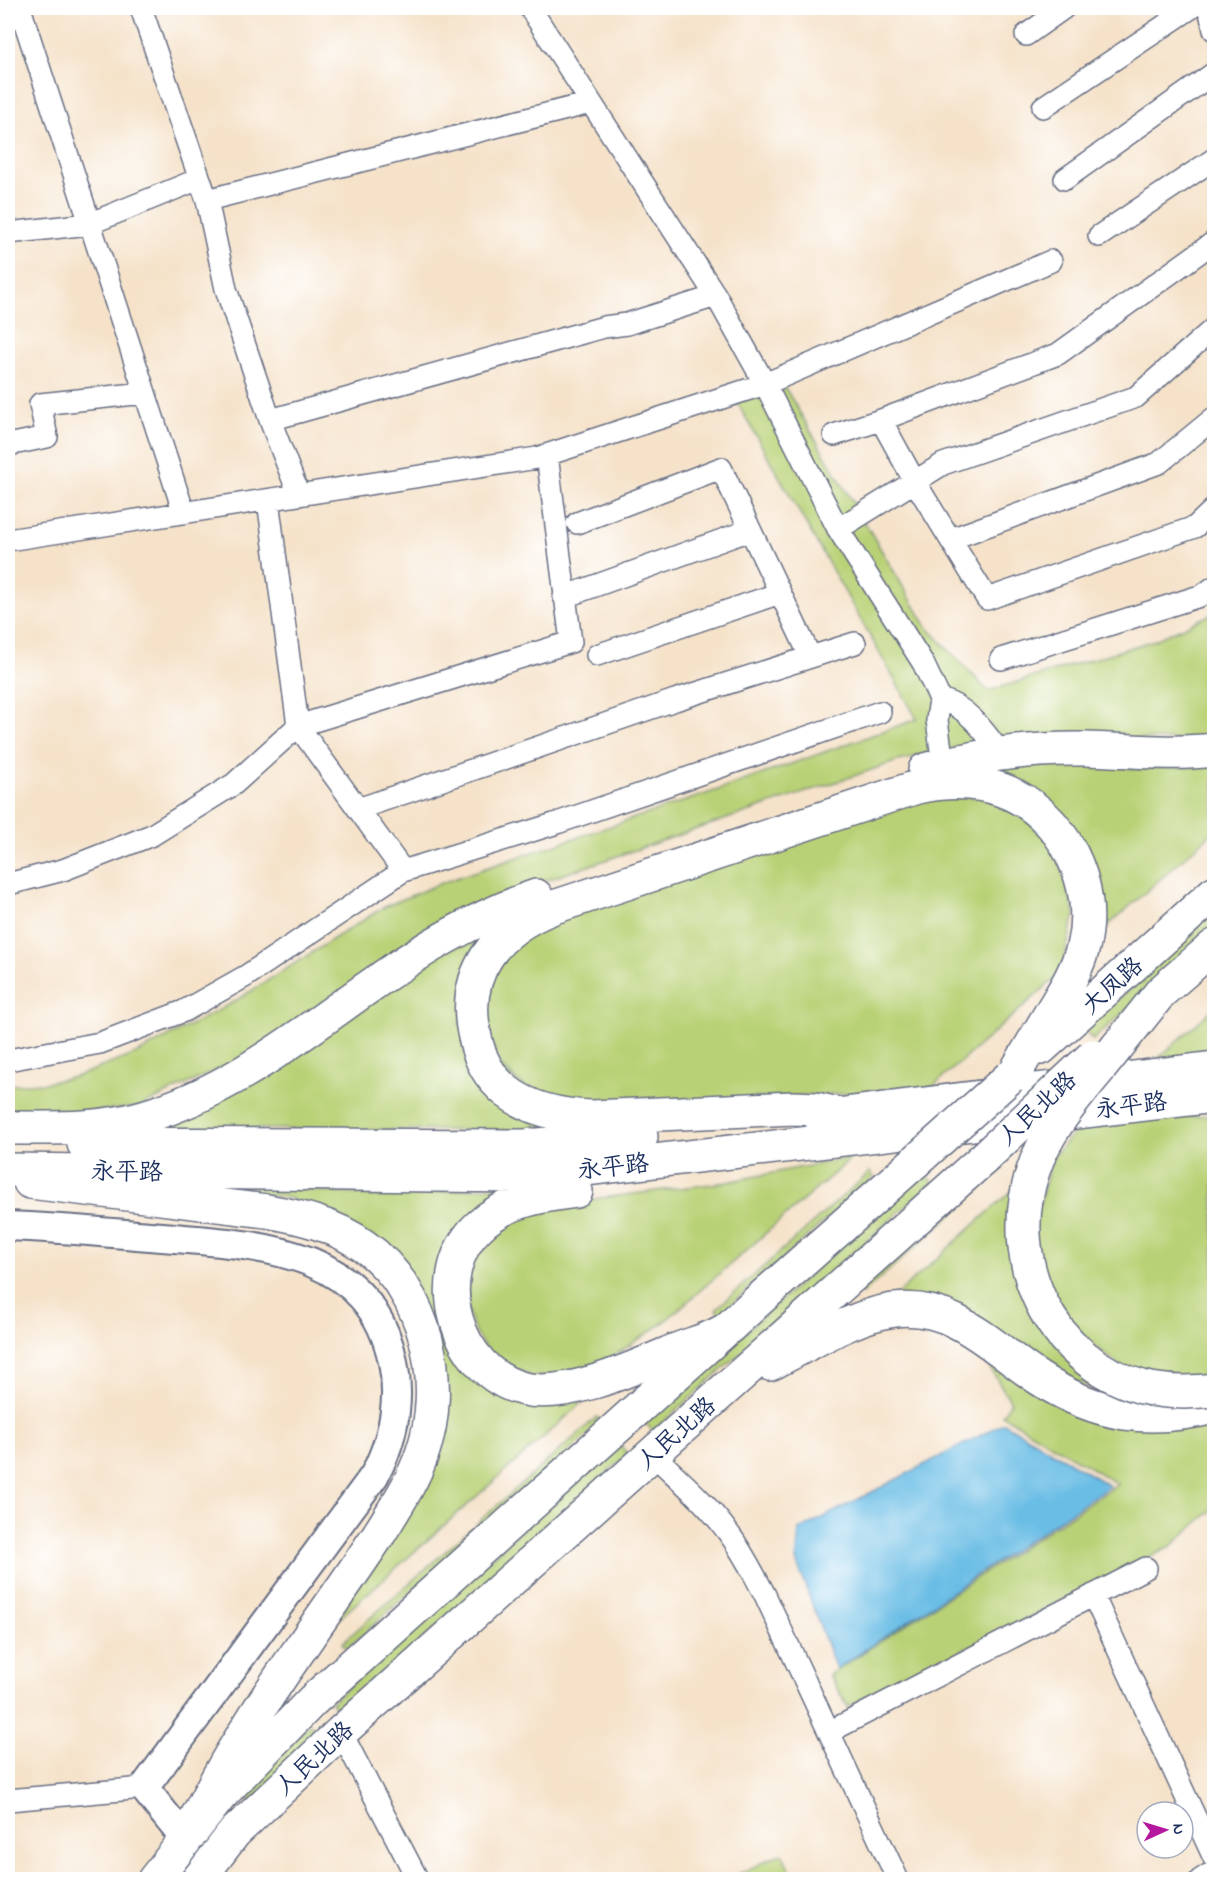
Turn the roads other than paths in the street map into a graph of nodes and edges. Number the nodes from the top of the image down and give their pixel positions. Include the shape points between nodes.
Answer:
1 (20, 8) edge
2 (141, 8) edge
3 (530, 8) edge
4 (1064, 8) edge
5 (1191, 8) edge
6 (1209, 8) edge
7 (1215, 30) edge
8 (1026, 35) dead end
9 (1215, 73) edge
10 (590, 103) junction
11 (1043, 107) dead end
12 (1215, 159) edge
13 (200, 179) junction
14 (1065, 180) dead end
15 (207, 200) junction
16 (89, 224) junction
17 (8, 233) edge
18 (1099, 236) dead end
19 (1215, 242) edge
20 (1051, 261) dead end
21 (716, 296) junction
22 (1215, 328) edge
23 (765, 384) junction
24 (145, 393) junction
25 (1215, 418) edge
26 (270, 420) junction
27 (881, 420) junction
28 (834, 435) dead end
29 (8, 445) edge
30 (547, 455) junction
31 (915, 482) junction
32 (299, 495) junction
33 (268, 500) junction
34 (1215, 509) edge
35 (184, 513) junction
36 (577, 523) dead end
37 (838, 529) junction
38 (750, 530) junction
39 (951, 539) junction
40 (8, 540) edge
41 (1215, 587) edge
42 (780, 592) junction
43 (564, 597) junction
44 (855, 643) dead end
45 (597, 655) dead end
46 (810, 656) junction
47 (1001, 659) dead end
48 (940, 699) junction
49 (880, 712) dead end
50 (298, 726) junction
51 (1215, 750) edge
52 (1001, 754) junction
53 (943, 765) junction
54 (358, 809) junction
55 (403, 871) junction
56 (8, 884) edge
57 (1215, 893) edge
58 (1215, 946) edge
59 (1105, 1052) junction
60 (8, 1060) edge
61 (1014, 1072) junction
62 (1211, 1088) edge
63 (843, 1115) junction
64 (8, 1128) edge
65 (8, 1143) edge
66 (823, 1143) junction
67 (8, 1170) edge
68 (8, 1179) edge
69 (8, 1226) edge
70 (724, 1331) junction
71 (1215, 1390) edge
72 (715, 1398) junction
73 (1215, 1407) edge
74 (622, 1423) junction
75 (653, 1454) junction
76 (1146, 1568) dead end
77 (1093, 1596) junction
78 (312, 1701) junction
79 (341, 1732) junction
80 (829, 1732) junction
81 (144, 1788) junction
82 (8, 1800) edge
83 (185, 1839) junction
84 (1215, 1858) edge
85 (1215, 1871) edge
86 (154, 1880) edge
87 (198, 1880) edge
88 (418, 1880) edge
89 (898, 1880) edge
90 (1200, 1880) edge

1 - 16 street
2 - 13 street
3 - 10 street
4 - 8 street
5 - 11 street
6 - 7 street
9 - 14 street
10 - 15 street
10 - 21 street
12 - 18 street
13 - 15 street
13 - 16 street
15 - 26 street via 226,289
16 - 17 street
16 - 24 street
19 - 27 street via 1058,354
20 - 23 street
21 - 23 street
21 - 26 street via 627,324 604,327
22 - 31 street via 1136,397 943,464
23 - 30 street
23 - 37 street
24 - 29 street via 40,404 47,437
24 - 35 street
25 - 39 street via 1159,464
26 - 32 street
27 - 28 street
27 - 31 street
30 - 32 street
30 - 43 street
31 - 37 street
31 - 39 street
32 - 33 street
33 - 35 street
33 - 50 street
34 - 39 street via 1195,527 987,598
35 - 40 street
36 - 38 street via 721,468
37 - 48 street via 923,663
38 - 42 street
38 - 43 street
41 - 47 street via 1203,595
42 - 45 street
42 - 46 street
43 - 50 street via 571,642
44 - 46 street
46 - 54 street
48 - 52 street via 964,711
48 - 53 street via 937,720
49 - 55 street via 554,824
50 - 54 street
50 - 56 street via 234,784 152,835 63,870
51 - 52 main road via 1163,753 1056,749
52 - 53 main road
53 - 64 main road via 498,911 411,958 251,1068 176,1106 94,1127
54 - 55 street
55 - 60 street via 246,976 184,1011 100,1043
57 - 61 main road, 大凤路
58 - 59 main road, 大凤路 via 1161,992
59 - 71 main road, bridge via 1054,1127 1036,1162 1026,1195 1023,1225 1028,1270 1055,1326 1081,1354 1102,1369 1153,1389
59 - 72 main road, 人民北路, bridge
61 - 63 main road via 1076,967 1087,909 1077,867 1063,838 1034,807 1014,795 981,784 952,782 917,787 554,907 523,921 504,936 486,956 478,974 471,1006 479,1053 501,1086 532,1106 561,1114 603,1118 794,1108
61 - 70 main road, 人民北路, bridge
62 - 63 main road, 永平路
62 - 66 main road, 永平路
63 - 65 main road, 永平路 via 525,1146
66 - 67 main road, 永平路 via 525,1176
66 - 70 main road via 705,1174 557,1193 521,1202 478,1227 456,1264 454,1307 468,1348 498,1378 525,1390 557,1391 593,1382
68 - 83 main road via 267,1211 328,1227 362,1244 387,1266 410,1300 424,1336 430,1365 431,1410 425,1443 408,1487 230,1756
69 - 81 street via 240,1244 289,1254 327,1270 354,1289 375,1314 392,1356 395,1415 389,1442 374,1476
70 - 74 main road, 人民北路
72 - 73 main road via 768,1364 861,1318 914,1309 960,1322 1046,1383 1091,1406 1121,1414 1152,1416
72 - 75 main road, 人民北路
74 - 75 main road
74 - 78 main road, 人民北路
75 - 79 main road, 人民北路
75 - 80 street via 712,1513 739,1548
76 - 77 street
77 - 80 street
77 - 84 street
78 - 79 main road
78 - 83 main road, 人民北路 via 220,1796
79 - 87 main road, 人民北路 via 234,1833
79 - 88 street
80 - 89 street
81 - 82 street
81 - 83 street
83 - 86 main road, 人民北路
85 - 90 street

